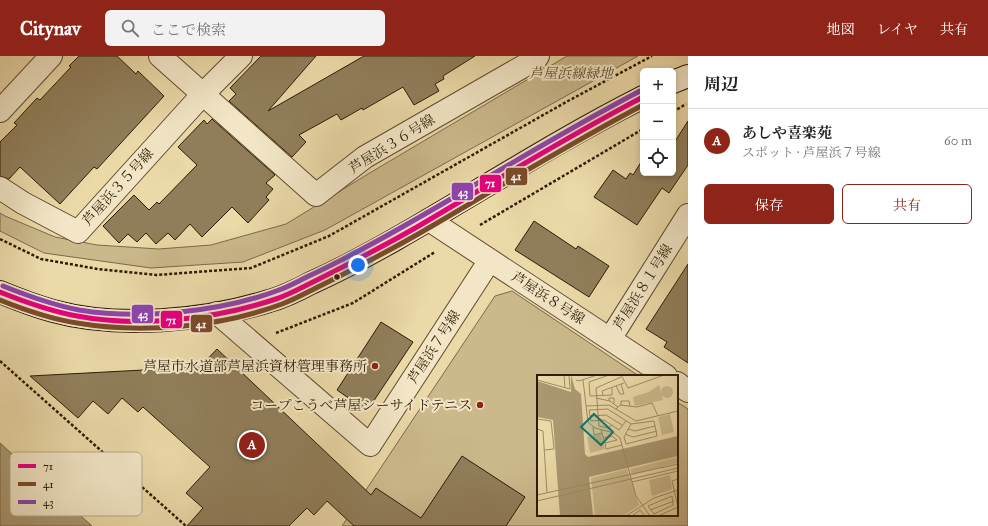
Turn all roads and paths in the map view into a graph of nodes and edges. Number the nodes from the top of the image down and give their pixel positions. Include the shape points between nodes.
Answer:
1 (51, 56) edge
2 (160, 56) edge
3 (242, 56) edge
4 (538, 56) edge
5 (688, 76) edge
6 (676, 81) edge
7 (203, 94) junction
8 (640, 99) edge
9 (688, 103) edge
10 (676, 110) edge
11 (0, 111) edge
12 (0, 188) edge
13 (688, 215) edge
14 (429, 220) junction
15 (490, 260) junction
16 (0, 292) edge
17 (217, 313) junction
18 (610, 339) junction
19 (0, 361) edge
20 (664, 375) edge
21 (678, 384) edge
22 (688, 391) edge
23 (103, 452) edge
24 (142, 487) edge
25 (186, 526) edge

1 - 11 street
2 - 7 street
3 - 7 street
4 - 7 street, 芦屋浜３６号線 via 365,156 316,195
5 - 6 street
7 - 12 street, 芦屋浜３５号線 via 78,232 22,203
8 - 14 street
9 - 10 path
13 - 18 street, 芦屋浜８１号線
14 - 15 street, 芦屋浜８号線
14 - 17 street via 348,266 297,290 270,301
15 - 17 street, 芦屋浜７号線 via 370,445
15 - 18 street, 芦屋浜８号線
16 - 17 street via 54,311 96,318 161,320
18 - 20 street, 芦屋浜８号線
19 - 23 path
21 - 22 street
24 - 25 path

